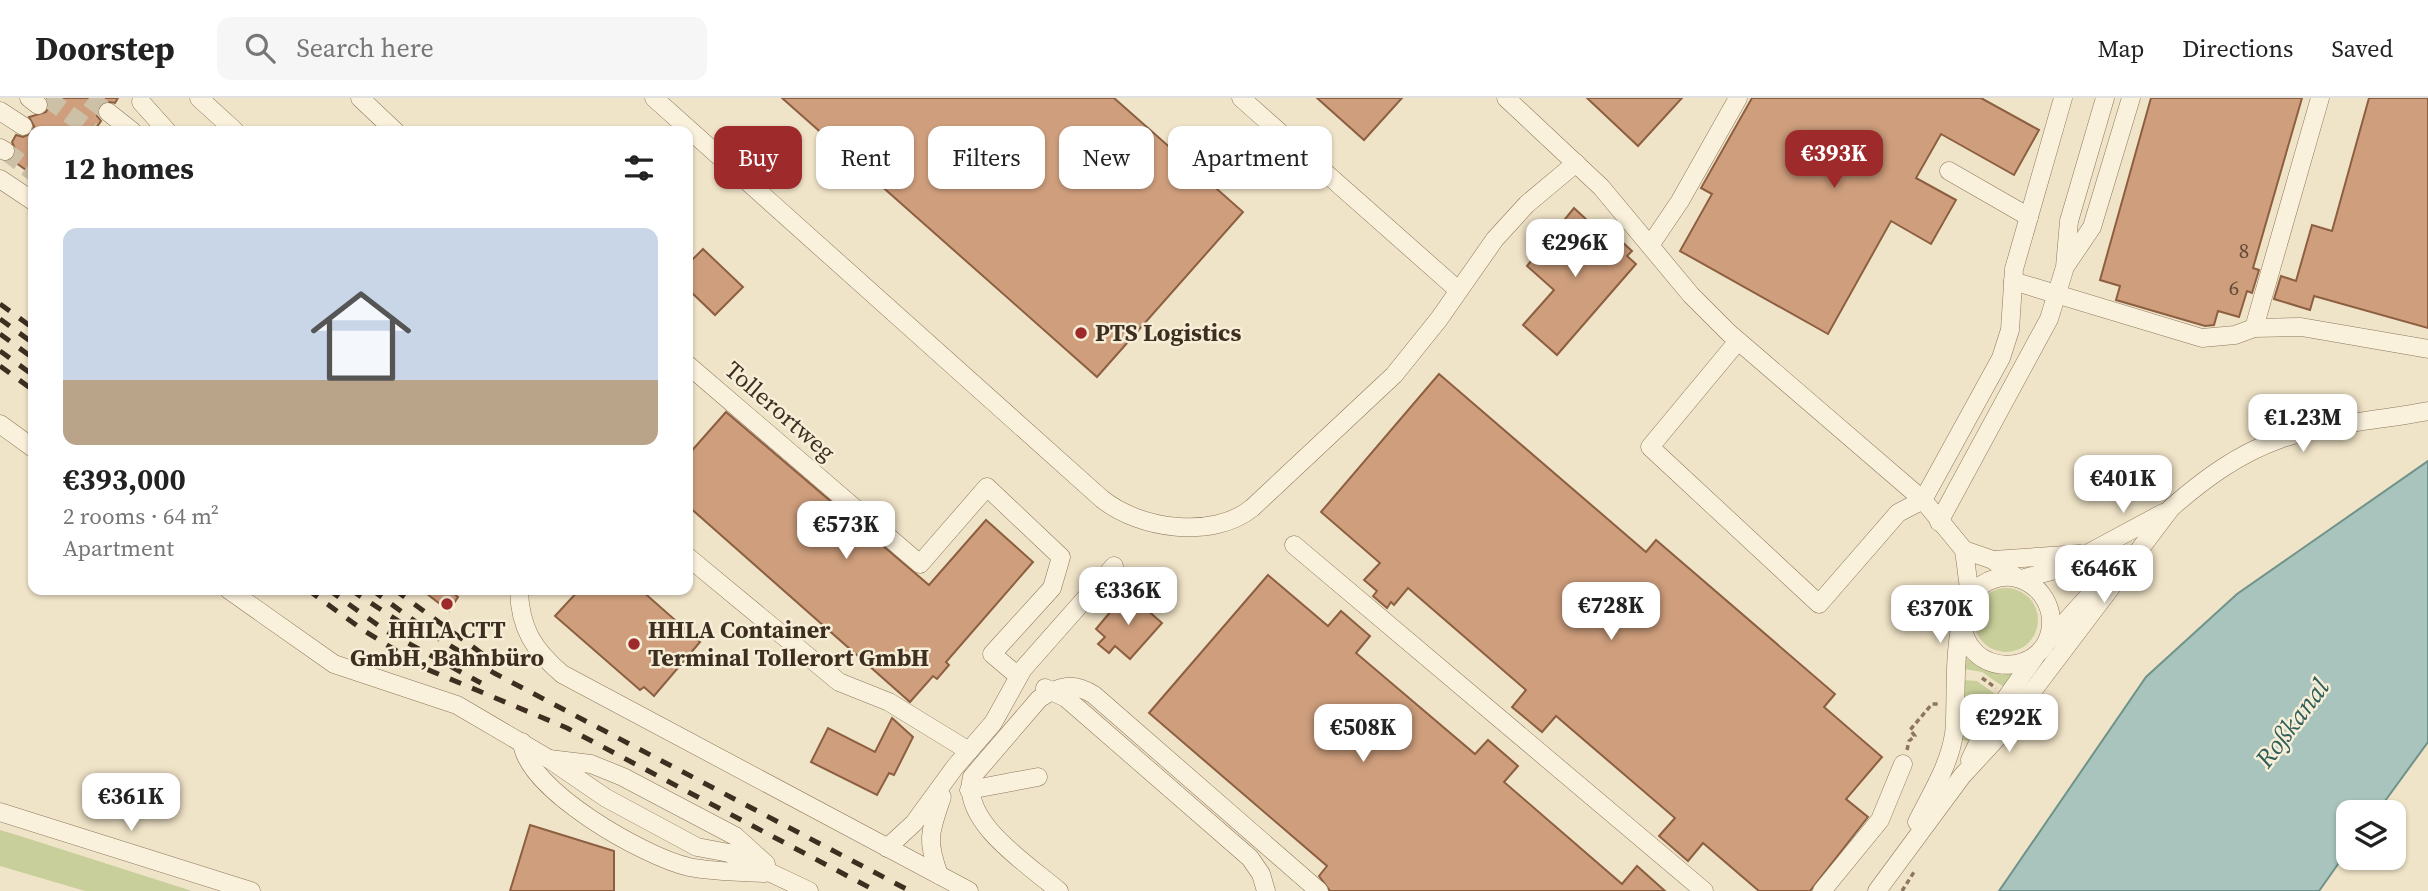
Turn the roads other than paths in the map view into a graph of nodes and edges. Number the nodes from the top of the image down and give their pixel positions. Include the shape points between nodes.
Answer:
1 (199, 98) edge
2 (360, 98) edge
3 (654, 98) edge
4 (1241, 98) edge
5 (1506, 98) edge
6 (1738, 98) edge
7 (2063, 98) edge
8 (2105, 98) edge
9 (2131, 98) edge
10 (2320, 98) edge
11 (138, 100) edge
12 (0, 111) edge
13 (108, 112) tunnel mouth
14 (23, 126) dead end
15 (129, 126) edge
16 (150, 126) edge
17 (162, 126) edge
18 (230, 126) edge
19 (390, 126) edge
20 (685, 126) edge
21 (693, 133) edge
22 (1576, 163) junction
23 (1949, 171) dead end
24 (0, 179) edge
25 (28, 198) edge
26 (2029, 217) junction
27 (1651, 244) junction
28 (2065, 267) junction
29 (2013, 281) junction
30 (1458, 290) junction
31 (2057, 293) junction
32 (2254, 328) junction
33 (1738, 341) junction
34 (2428, 349) edge
35 (693, 369) edge
36 (2428, 411) edge
37 (0, 424) edge
38 (28, 444) edge
39 (1923, 500) junction
40 (2171, 508) junction
41 (1939, 522) junction
42 (2144, 543) junction
43 (1294, 545) dead end
44 (1964, 550) junction
45 (2091, 553) junction
46 (1993, 560) junction
47 (693, 561) edge
48 (1114, 566) dead end
49 (2019, 579) junction
50 (236, 595) edge
51 (520, 595) edge
52 (1970, 596) junction
53 (1962, 619) junction
54 (2042, 648) junction
55 (1018, 676) junction
56 (1044, 688) junction
57 (522, 742) junction
58 (969, 751) junction
59 (549, 759) junction
60 (1903, 764) dead end
61 (1038, 776) dead end
62 (1962, 776) junction
63 (947, 780) junction
64 (969, 790) junction
65 (0, 812) edge
66 (887, 848) junction
67 (1895, 866) junction
68 (939, 875) junction
69 (782, 877) junction
70 (251, 891) edge
71 (809, 891) edge
72 (969, 891) edge
73 (1059, 891) edge
74 (1266, 891) edge
75 (1319, 891) edge
76 (1704, 891) edge
77 (1822, 891) edge
78 (1877, 891) edge

1 - 18 street
2 - 19 street
3 - 20 street
4 - 30 street
5 - 22 street
6 - 27 street
7 - 26 street
8 - 28 street via 2069,220
9 - 28 street via 2092,227
10 - 32 street
11 - 16 street
11 - 17 street
12 - 14 street
13 - 15 street
21 - 30 street via 1102,499 1144,523 1206,525 1246,513 1394,375
22 - 27 street
22 - 30 street via 1511,221
23 - 26 street
24 - 25 street
26 - 29 street
27 - 33 street via 1691,295
28 - 31 street
29 - 31 street
29 - 39 street via 2010,330 2001,358
31 - 32 street via 2202,338
31 - 41 street via 2049,319
32 - 34 street via 2301,327
33 - 39 street
33 - 39 street via 1650,447 1819,604 1898,513
35 - 55 street, Tollerortweg via 920,564 987,488 997,496 1061,557 1052,589 992,654
36 - 40 street via 2281,439 2222,467
37 - 38 street
39 - 41 street
40 - 42 street
40 - 45 street
41 - 44 street
42 - 54 street via 2104,576
42 - 62 street via 1997,738
43 - 76 street
44 - 46 street
44 - 52 street
45 - 46 street
45 - 49 street via 2059,569
46 - 49 street
47 - 58 street via 839,682 890,702
48 - 55 street
49 - 52 street via 1993,579
49 - 54 street via 2039,592 2048,607 2051,625
50 - 57 street via 334,664 457,705
51 - 66 street via 523,627 544,659 562,674
52 - 53 street
53 - 54 street via 1970,647 1990,663 2020,664
53 - 67 street via 1950,750
54 - 62 street via 1985,728
55 - 58 street via 997,718
56 - 64 street via 972,777
56 - 74 street via 1066,698 1250,858
56 - 75 street via 1068,685 1094,695
57 - 59 street
57 - 69 street via 525,759 564,814 587,830 662,867
58 - 63 street
59 - 69 street via 606,798 697,847 729,853
59 - 69 street via 591,764 623,777 735,836
60 - 77 street via 1873,831
61 - 64 street
62 - 67 street
63 - 66 street via 909,829
63 - 68 street via 929,836
64 - 73 street via 972,806 984,825
65 - 70 street
66 - 68 street
67 - 78 street
68 - 72 street
69 - 71 street

